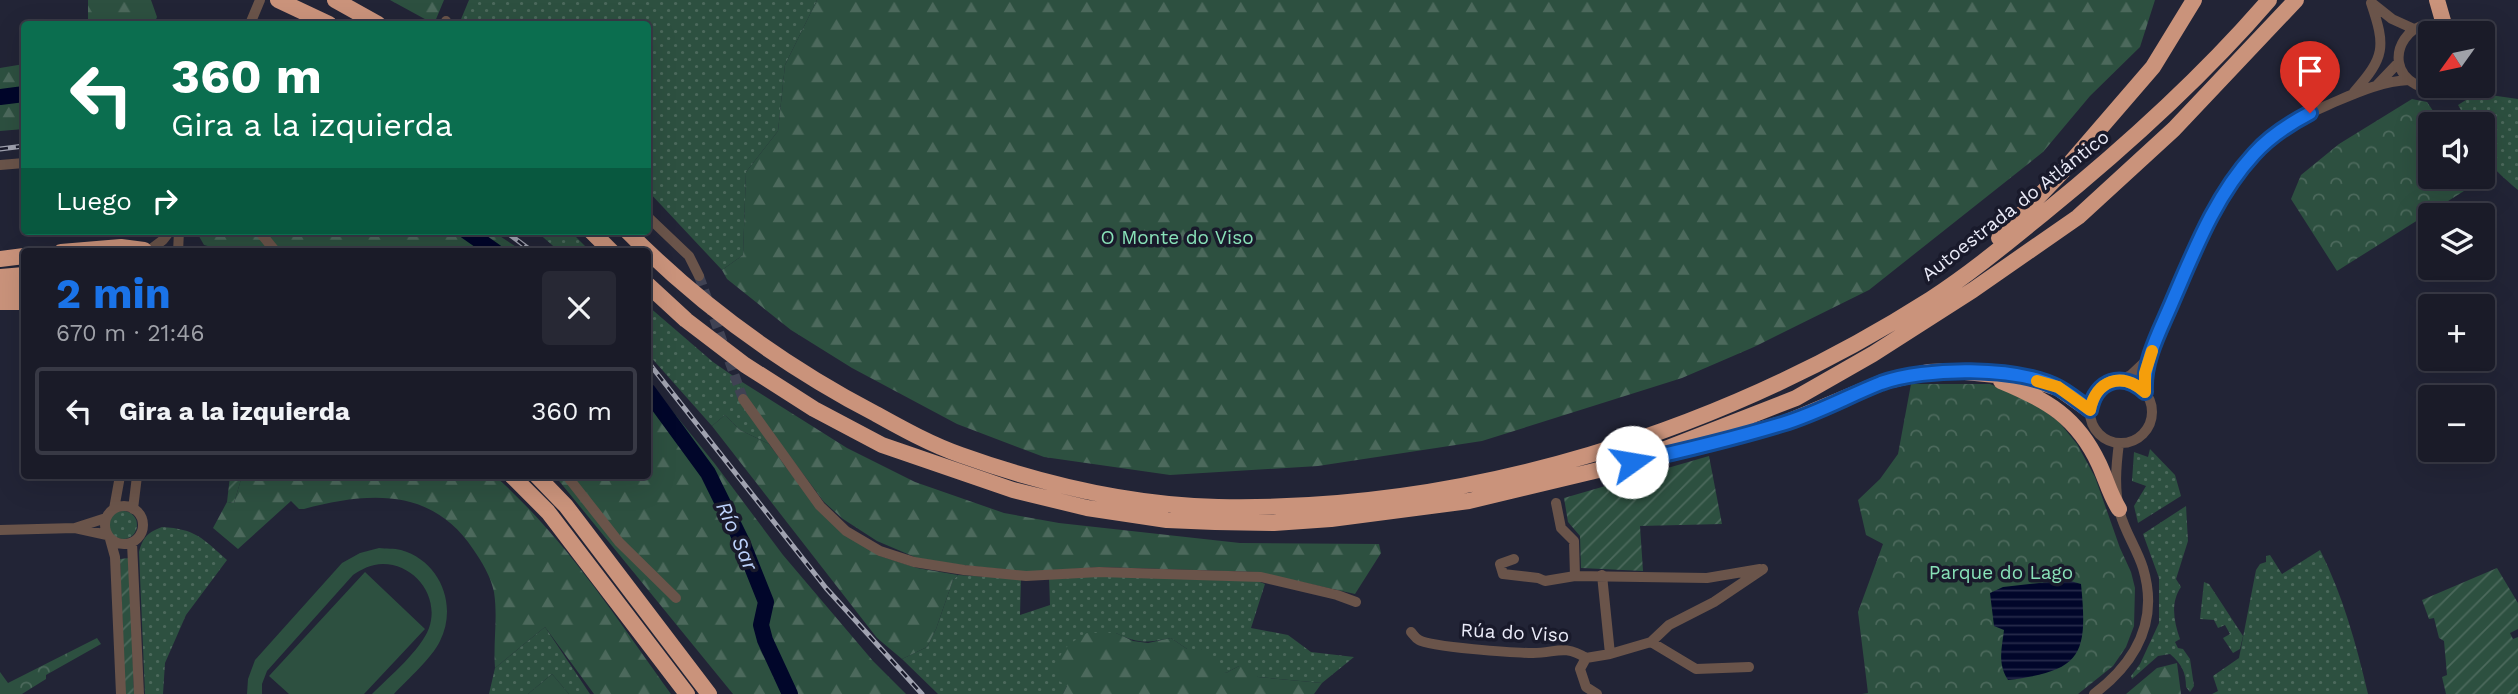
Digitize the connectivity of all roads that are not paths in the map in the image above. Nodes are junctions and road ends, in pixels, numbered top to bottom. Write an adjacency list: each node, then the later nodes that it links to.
1 (260, 0): 10 (street)
2 (278, 0): 11 (highway)
3 (335, 0): 12 (highway)
4 (2194, 0): 39 (highway)
5 (2269, 0): 39 (highway, Autoestrada do Atlántico)
6 (2296, 0): 52 (highway, Autoestrada do Atlántico)
7 (2437, 0): 13 (highway)
8 (2369, 1): 9 (street); 21 (street)
9 (2392, 19): 15 (street); 16 (street)
10 (251, 21)
11 (323, 21)
12 (373, 21)
13 (2445, 21)
14 (2418, 27): 15 (street)
15 (2414, 29): 16 (street)
16 (2403, 40): 17 (street)
17 (2399, 62): 18 (street); 20 (street)
18 (2409, 79): 19 (street); 20 (street)
19 (2418, 84)
20 (2375, 86): 21 (street)
21 (2352, 94): 45 (street)
22 (21, 163): 23 (street)
23 (0, 165)
24 (651, 220): 37 (street)
25 (167, 235): 30 (street)
26 (595, 235): 31 (highway)
27 (631, 235): 32 (highway, Autoestrada do Atlántico)
28 (109, 248): 29 (highway)
29 (129, 248)
30 (148, 248)
31 (608, 248)
32 (645, 248)
33 (651, 254): 39 (highway, Autoestrada do Atlántico)
34 (21, 256): 35 (highway)
35 (0, 259)
36 (21, 275): 38 (highway)
37 (699, 276)
38 (0, 277)
39 (1961, 278)
40 (21, 288): 42 (highway)
41 (651, 288): 52 (highway, Autoestrada do Atlántico)
42 (0, 289)
43 (0, 302): 44 (highway)
44 (21, 302)
45 (2148, 359): 47 (street); 48 (street)
46 (1983, 373): 50 (highway); 52 (highway); 60 (highway)
47 (2120, 380): 48 (street); 50 (street)
48 (2145, 392): 51 (street)
49 (743, 399): 70 (street)
50 (2090, 410): 51 (street)
51 (2119, 443): 60 (street)
52 (1632, 462)
53 (119, 479): 61 (street)
54 (137, 479): 59 (street)
55 (515, 479): 78 (highway)
56 (540, 479): 79 (highway)
57 (569, 479): 69 (street)
58 (1556, 503): 68 (street)
59 (133, 509): 61 (street); 65 (street)
60 (2119, 509): 81 (street)
61 (110, 513): 62 (street); 64 (street)
62 (75, 528): 63 (street); 64 (street)
63 (0, 530)
64 (109, 537): 65 (street); 76 (street)
65 (132, 542): 77 (street)
66 (1514, 559): 68 (street)
67 (1602, 575): 68 (street); 72 (street, Rúa do Viso); 73 (street)
68 (1575, 576)
69 (676, 598)
70 (1356, 602)
71 (1411, 632): 74 (street, Rúa do Viso)
72 (1651, 642): 73 (street, Rúa do Viso); 75 (street)
73 (1610, 654): 74 (street, Rúa do Viso)
74 (1586, 659): 80 (street)
75 (1749, 667)
76 (121, 694)
77 (139, 694)
78 (687, 694)
79 (709, 694)
80 (1597, 694)
81 (2094, 694)

